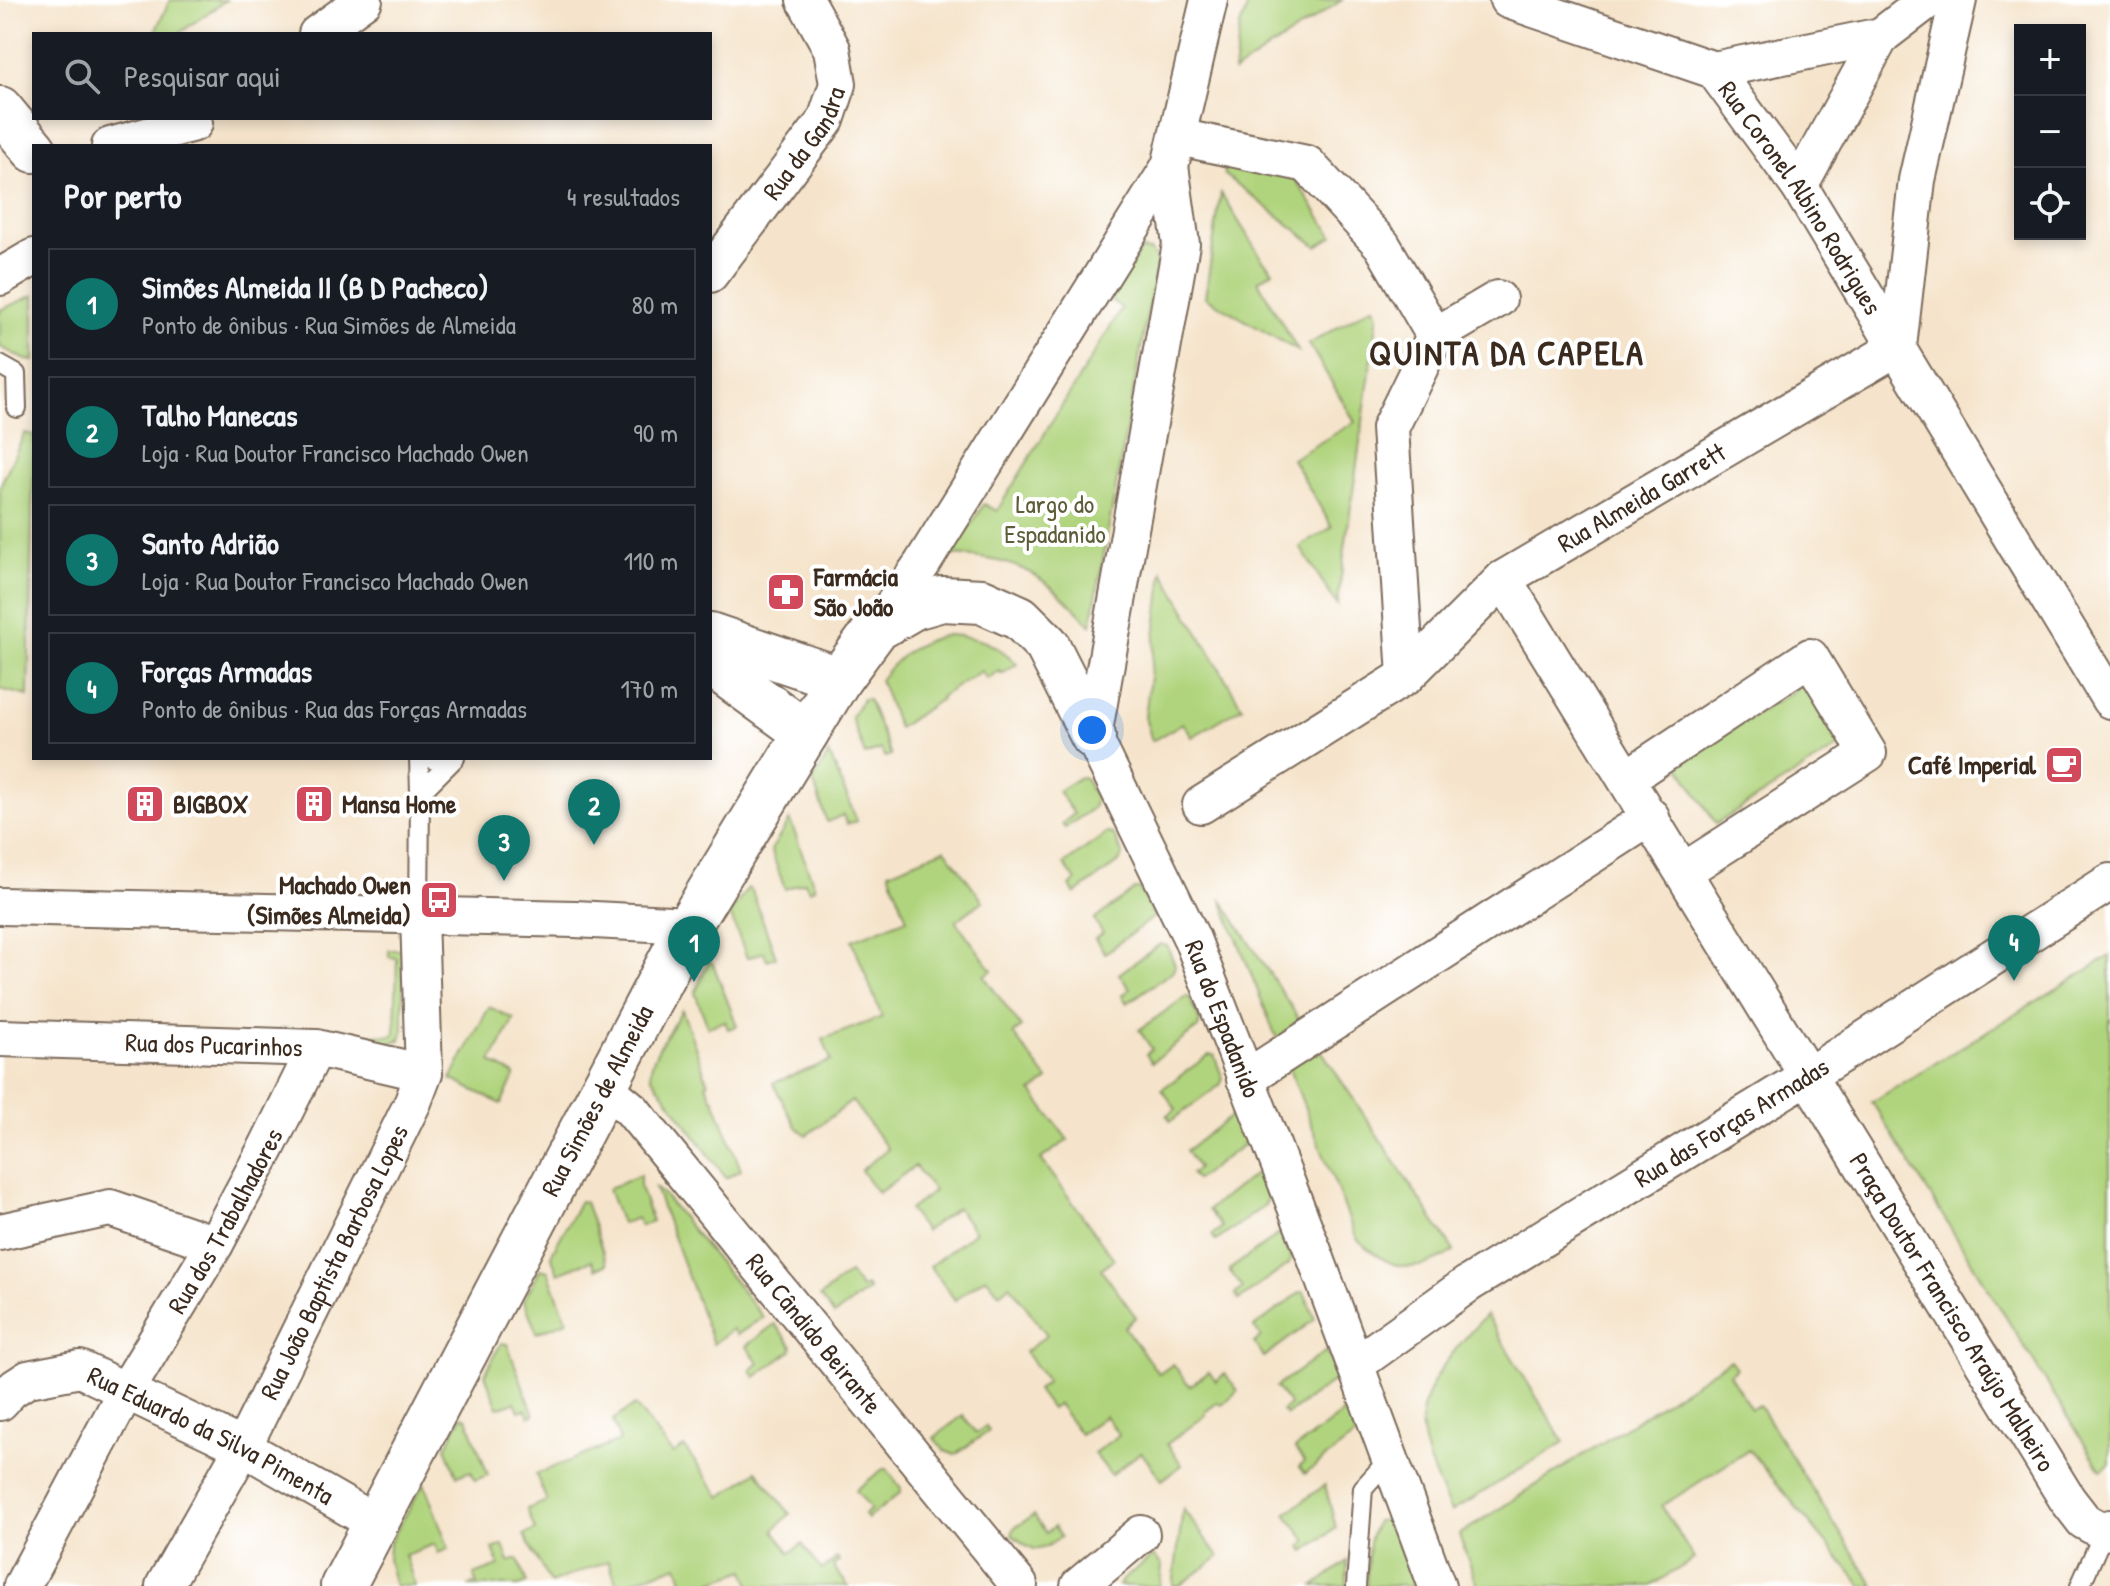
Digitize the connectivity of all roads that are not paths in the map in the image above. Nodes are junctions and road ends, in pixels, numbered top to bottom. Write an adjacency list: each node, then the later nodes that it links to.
1 (364, 0): 7 (street)
2 (805, 0): 17 (street, Rua da Gandra)
3 (1209, 0): 14 (street)
4 (1508, 0): 9 (street, Rua Coronel Albino Rodrigues)
5 (1928, 0): 8 (street)
6 (1958, 0): 21 (street, Rua Coronel Albino Rodrigues)
7 (320, 32)
8 (1881, 36): 9 (street); 15 (street)
9 (1714, 70): 15 (street, Rua Coronel Albino Rodrigues)
10 (0, 109): 13 (street)
11 (190, 129): 12 (street)
12 (119, 144)
13 (32, 148)
14 (1174, 151): 20 (street); 25 (street); 32 (street)
15 (1799, 186): 21 (street, Rua Coronel Albino Rodrigues)
16 (32, 258): 18 (street)
17 (712, 271)
18 (0, 277)
19 (1498, 299): 20 (street)
20 (1435, 336): 28 (street)
21 (1898, 347): 24 (street, Rua Almeida Garrett); 30 (street, Rua Coronel Albino Rodrigues)
22 (0, 365): 23 (lane)
23 (17, 408)
24 (1503, 579): 28 (street, Rua Almeida Garrett); 35 (street, Praça Doutor Francisco Araújo Malheiro)
25 (876, 629): 29 (street, Rua Simões de Almeida); 32 (street, Rua do Espadanido)
26 (712, 636): 29 (street)
27 (712, 664): 31 (street)
28 (1406, 676): 37 (street, Rua Almeida Garrett)
29 (839, 679): 31 (street, Rua Simões de Almeida)
30 (2110, 700)
31 (806, 733): 43 (street, Rua Simões de Almeida)
32 (1093, 736): 48 (street, Rua do Espadanido)
33 (429, 760): 36 (lane)
34 (453, 760): 36 (lane)
35 (1627, 778): 38 (street, Praça Doutor Francisco Araújo Malheiro); 39 (street)
36 (420, 793): 42 (lane)
37 (1201, 805)
38 (1651, 817): 39 (street, Praça Doutor Francisco Araújo Malheiro); 48 (street)
39 (1684, 871): 47 (street, Praça Doutor Francisco Araújo Malheiro)
40 (2110, 882): 47 (street, Rua das Forças Armadas)
41 (0, 906): 42 (street)
42 (419, 916): 43 (street); 46 (street, Rua João Baptista Barbosa Lopes)
43 (689, 925): 49 (street, Rua Simões de Almeida)
44 (0, 1038): 45 (street, Rua dos Pucarinhos)
45 (316, 1048): 46 (street, Rua dos Pucarinhos); 51 (street, Rua dos Trabalhadores)
46 (424, 1073): 55 (street, Rua João Baptista Barbosa Lopes)
47 (1809, 1075): 52 (street, Rua das Forças Armadas); 58 (street, Praça Doutor Francisco Araújo Malheiro)
48 (1245, 1079): 52 (street, Rua do Espadanido)
49 (603, 1086): 57 (street, Rua Simões de Almeida); 60 (street, Rua Cândido Beirante)
50 (0, 1232): 51 (street)
51 (215, 1244): 53 (street, Rua dos Trabalhadores)
52 (1355, 1365): 56 (street, Rua do Espadanido)
53 (127, 1389): 54 (street, Rua Eduardo da Silva Pimenta); 55 (street, Rua Eduardo da Silva Pimenta); 61 (street, Rua dos Trabalhadores)
54 (0, 1402)
55 (243, 1447): 57 (street, Rua Eduardo da Silva Pimenta); 62 (street, Rua João Baptista Barbosa Lopes)
56 (1390, 1458): 65 (lane); 66 (street, Rua do Espadanido)
57 (377, 1524): 63 (street, Rua Simões de Almeida)
58 (2107, 1530): 67 (lane)
59 (1141, 1534): 64 (street)
60 (1019, 1585)
61 (22, 1586)
62 (164, 1586)
63 (343, 1586)
64 (1079, 1586)
65 (1356, 1586)
66 (1437, 1586)
67 (2080, 1586)

